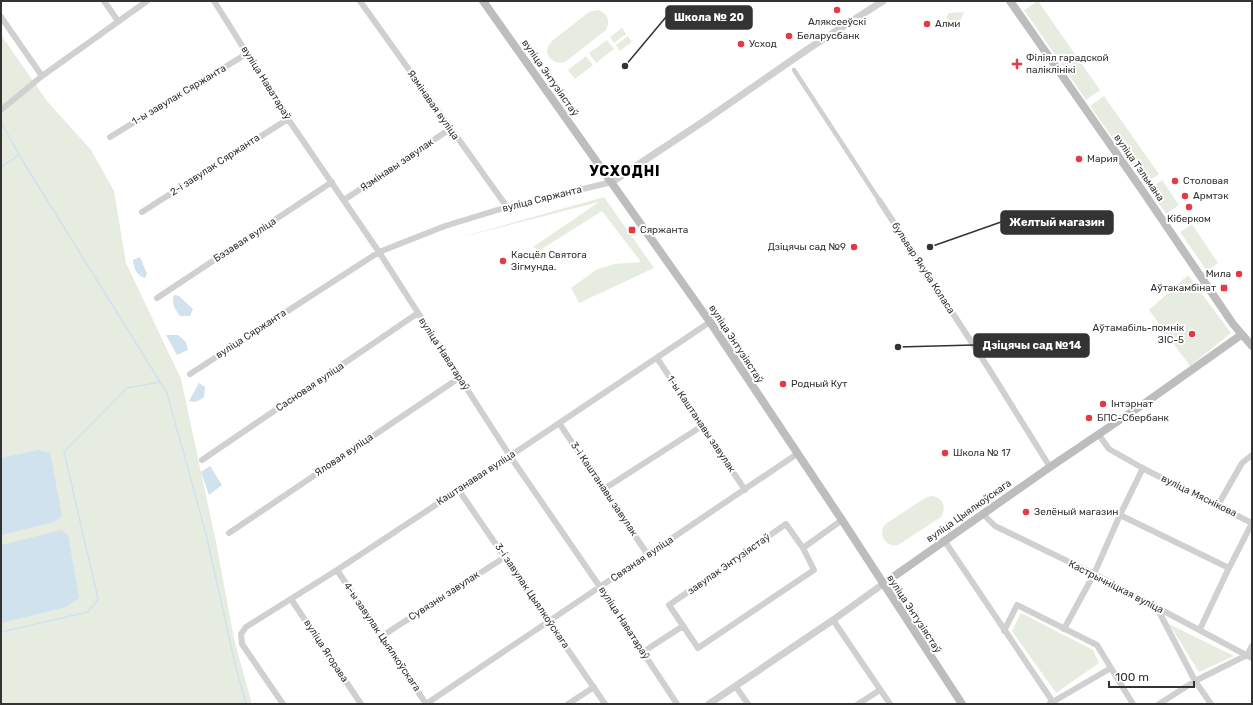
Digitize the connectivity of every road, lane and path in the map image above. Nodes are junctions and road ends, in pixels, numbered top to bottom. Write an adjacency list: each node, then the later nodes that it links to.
1 (104, 1): 9 (street)
2 (147, 1): 9 (street)
3 (214, 1): 10 (street, вуліца Наватараў)
4 (360, 1): 15 (street, Язмінавая вуліца)
5 (483, 1): 18 (main road, вуліца Энтузіястаў)
6 (883, 1): 18 (street, вуліца Сяржанта)
7 (1010, 1): 27 (main road, вуліца Тэльмана)
8 (1, 17): 12 (street)
9 (118, 21): 12 (street)
10 (248, 53): 14 (street, вуліца Наватараў); 16 (street, 1-ы завулак Сяржанта)
11 (794, 70): 20 (street, бульвар Якуба Коласа)
12 (42, 76): 13 (street)
13 (1, 110)
14 (288, 119): 17 (street, вуліца Наватараў); 22 (street, 2-і завулак Сяржанта)
15 (450, 129): 19 (street, Язмінавы завулак); 21 (street, Язмінавая вуліца)
16 (110, 137)
17 (332, 182): 19 (street, вуліца Наватараў); 24 (street, Бэзавая вуліца)
18 (612, 182): 21 (street, вуліца Сяржанта); 26 (main road, вуліца Энтузіястаў)
19 (344, 200): 23 (street, вуліца Наватараў)
20 (879, 200): 39 (street, бульвар Якуба Коласа)
21 (507, 207): 23 (street, вуліца Сяржанта)
22 (142, 212)
23 (379, 252): 25 (street, вуліца Наватараў); 30 (street, вуліца Сяржанта)
24 (157, 298)
25 (418, 313): 31 (street, вуліца Наватараў); 38 (street, Сасновая вуліца)
26 (710, 322): 29 (street, Каштанавая вуліца); 35 (main road, вуліца Энтузіястаў)
27 (1241, 335): 28 (main road, вуліца Тэльмана); 34 (main road, вуліца Цыялкоўскага)
28 (1252, 346)
29 (657, 358): 32 (street, Каштанавая вуліца); 33 (street, 1-ы Каштанавы завулак)
30 (190, 374)
31 (459, 378): 36 (street, вуліца Наватараў); 49 (street, Яловая вуліца)
32 (559, 423): 36 (street, Каштанавая вуліца); 42 (street, 3-і Каштанавы завулак)
33 (702, 426): 42 (street); 43 (street, 1-ы Каштанавы завулак)
34 (1099, 435): 39 (main road, вуліца Цыялкоўскага); 40 (street, вуліца Мяснікова)
35 (797, 454): 43 (street, Связная вуліца); 47 (main road, вуліца Энтузіястаў)
36 (510, 456): 41 (street, Каштанавая вуліца); 58 (street, вуліца Наватараў)
37 (1252, 456): 44 (street)
38 (202, 460)
39 (1050, 467): 45 (main road, вуліца Цыялкоўскага)
40 (1144, 469): 44 (street, вуліца Мяснікова); 46 (street)
41 (458, 489): 53 (street, 3-і завулак Цыялкоўскага); 55 (street, Каштанавая вуліца)
42 (604, 489): 52 (street, 3-і Каштанавы завулак)
43 (745, 490): 52 (street, Связная вуліца)
44 (1218, 505): 48 (street, вуліца Мяснікова)
45 (983, 514): 50 (main road, вуліца Цыялкоўскага); 56 (street, Кастрычніцкая вуліца)
46 (1120, 515): 54 (street); 56 (street)
47 (842, 520): 51 (street); 57 (main road, вуліца Энтузіястаў)
48 (1252, 523): 54 (street)
49 (229, 533)
50 (944, 540): 57 (main road, вуліца Цыялкоўскага); 66 (street)
51 (803, 548): 63 (street, завулак Энтузіястаў); 63 (street, завулак Энтузіястаў)
52 (648, 555): 58 (street, Связная вуліца)
53 (505, 557): 62 (street, 3-і завулак Цыялкоўскага); 67 (street, Сувязны завулак)
54 (1229, 568): 65 (street)
55 (337, 570): 59 (street, Каштанавая вуліца); 67 (street, 4-ы завулак Цыялкоўскага)
56 (1094, 574): 60 (street, Кастрычніцкая вуліца); 64 (street)
57 (883, 584): 61 (street, вуліца Цыялкоўскага); 87 (main road, вуліца Энтузіястаў)
58 (600, 587): 62 (street, Связная вуліца); 69 (street, вуліца Наватараў)
59 (292, 599): 77 (street, Каштанавая вуліца); 78 (street, вуліца Ягорава)
60 (1156, 606): 65 (street, Кастрычніцкая вуліца); 72 (street)
61 (833, 620): 73 (street, вуліца Цыялкоўскага); 75 (street)
62 (550, 621): 74 (street, 3-і завулак Цыялкоўскага); 79 (street, Связная вуліца)
63 (683, 626): 69 (street)
64 (1064, 628): 66 (street); 71 (street)
65 (1200, 629): 70 (street, Кастрычніцкая вуліца)
66 (1004, 631): 76 (street)
67 (382, 636): 79 (street, 4-ы завулак Цыялкоўскага)
68 (1252, 646): 70 (street)
69 (643, 652): 82 (street, вуліца Наватараў)
70 (1250, 656): 72 (street)
71 (1111, 668): 76 (street); 88 (street)
72 (1195, 681): 89 (street); 90 (street)
73 (736, 686): 83 (street, вуліца Цыялкоўскага); 84 (street)
74 (594, 687): 80 (street); 81 (street, 3-і завулак Цыялкоўскага)
75 (880, 690): 85 (street); 86 (street)
76 (1051, 703)
77 (283, 704)
78 (361, 704)
79 (426, 704)
80 (568, 704)
81 (605, 704)
82 (677, 704)
83 (709, 704)
84 (748, 704)
85 (858, 704)
86 (890, 704)
87 (962, 704)
88 (1133, 704)
89 (1159, 704)
90 (1210, 704)

